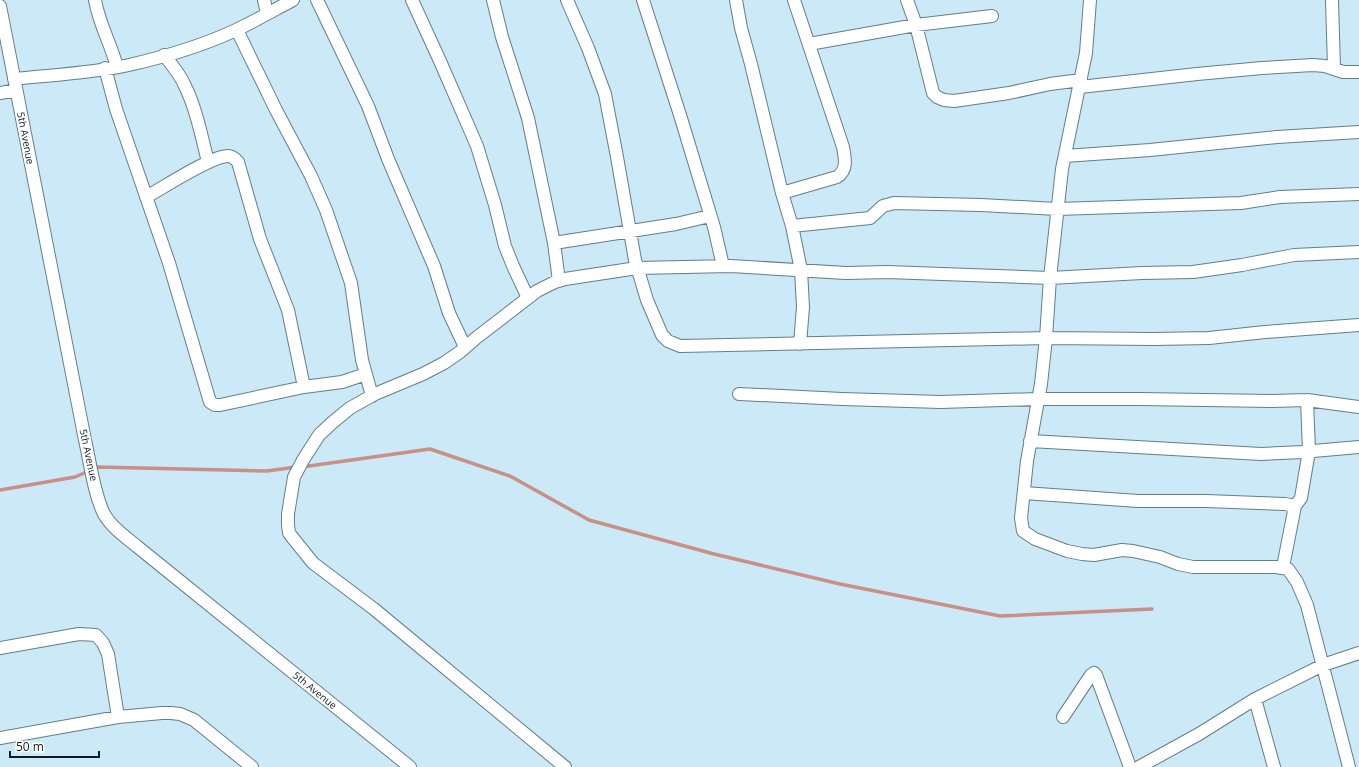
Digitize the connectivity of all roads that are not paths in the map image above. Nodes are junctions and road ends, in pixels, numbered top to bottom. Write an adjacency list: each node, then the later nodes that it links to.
1 (95, 0): 21 (street)
2 (264, 0): 15 (street)
3 (292, 0): 15 (street)
4 (317, 0): 48 (street)
5 (412, 0): 44 (street)
6 (493, 0): 37 (street)
7 (567, 0): 36 (street)
8 (643, 0): 34 (street)
9 (736, 0): 30 (street)
10 (794, 0): 19 (street)
11 (907, 0): 17 (street)
12 (1090, 0): 24 (street)
13 (1332, 0): 22 (street)
14 (0, 6): 25 (street, 5th Avenue)
15 (267, 14): 18 (street)
16 (992, 16): 17 (street)
17 (916, 25): 19 (street); 24 (street)
18 (237, 30): 20 (street); 49 (street)
19 (809, 44): 30 (street)
20 (164, 55): 21 (street); 29 (street)
21 (111, 68): 25 (street); 32 (street)
22 (1334, 68): 23 (street); 24 (street)
23 (1359, 72)
24 (1080, 83): 28 (street)
25 (15, 84): 26 (street); 70 (street, 5th Avenue)
26 (0, 93)
27 (1359, 132): 28 (street)
28 (1065, 156): 33 (street)
29 (208, 162): 32 (street); 50 (street)
30 (782, 193): 35 (street)
31 (1359, 194): 33 (street)
32 (146, 197): 50 (street)
33 (1057, 209): 35 (street); 42 (street)
34 (710, 216): 36 (street); 39 (street)
35 (792, 226): 41 (street)
36 (630, 231): 37 (street); 40 (street)
37 (554, 243): 43 (street)
38 (1359, 252): 42 (street)
39 (723, 266): 40 (street); 41 (street)
40 (637, 268): 43 (street); 47 (street)
41 (801, 270): 42 (street); 47 (street)
42 (1050, 278): 46 (street)
43 (559, 281): 44 (street)
44 (528, 298): 48 (street)
45 (1359, 325): 46 (street)
46 (1046, 338): 47 (street); 53 (street)
47 (800, 344)
48 (465, 347): 52 (street)
49 (366, 374): 50 (street); 52 (street)
50 (304, 387)
51 (739, 394): 53 (street)
52 (372, 396): 71 (street)
53 (1038, 399): 54 (street); 56 (street)
54 (1307, 400): 55 (street); 58 (street)
55 (1359, 407)
56 (1030, 441): 58 (street); 59 (street)
57 (1359, 447): 58 (street)
58 (1309, 451): 60 (street)
59 (1024, 493): 60 (street); 61 (street)
60 (1295, 506): 61 (street)
61 (1283, 567): 64 (street)
62 (0, 648): 66 (street)
63 (1359, 653): 64 (street)
64 (1323, 665): 65 (street); 75 (street)
65 (1255, 699): 73 (street); 74 (street)
66 (118, 717): 68 (street); 69 (street)
67 (1063, 717): 72 (street)
68 (0, 738)
69 (252, 767)
70 (410, 767)
71 (565, 767)
72 (1130, 767)
73 (1139, 767)
74 (1274, 767)
75 (1349, 767)

